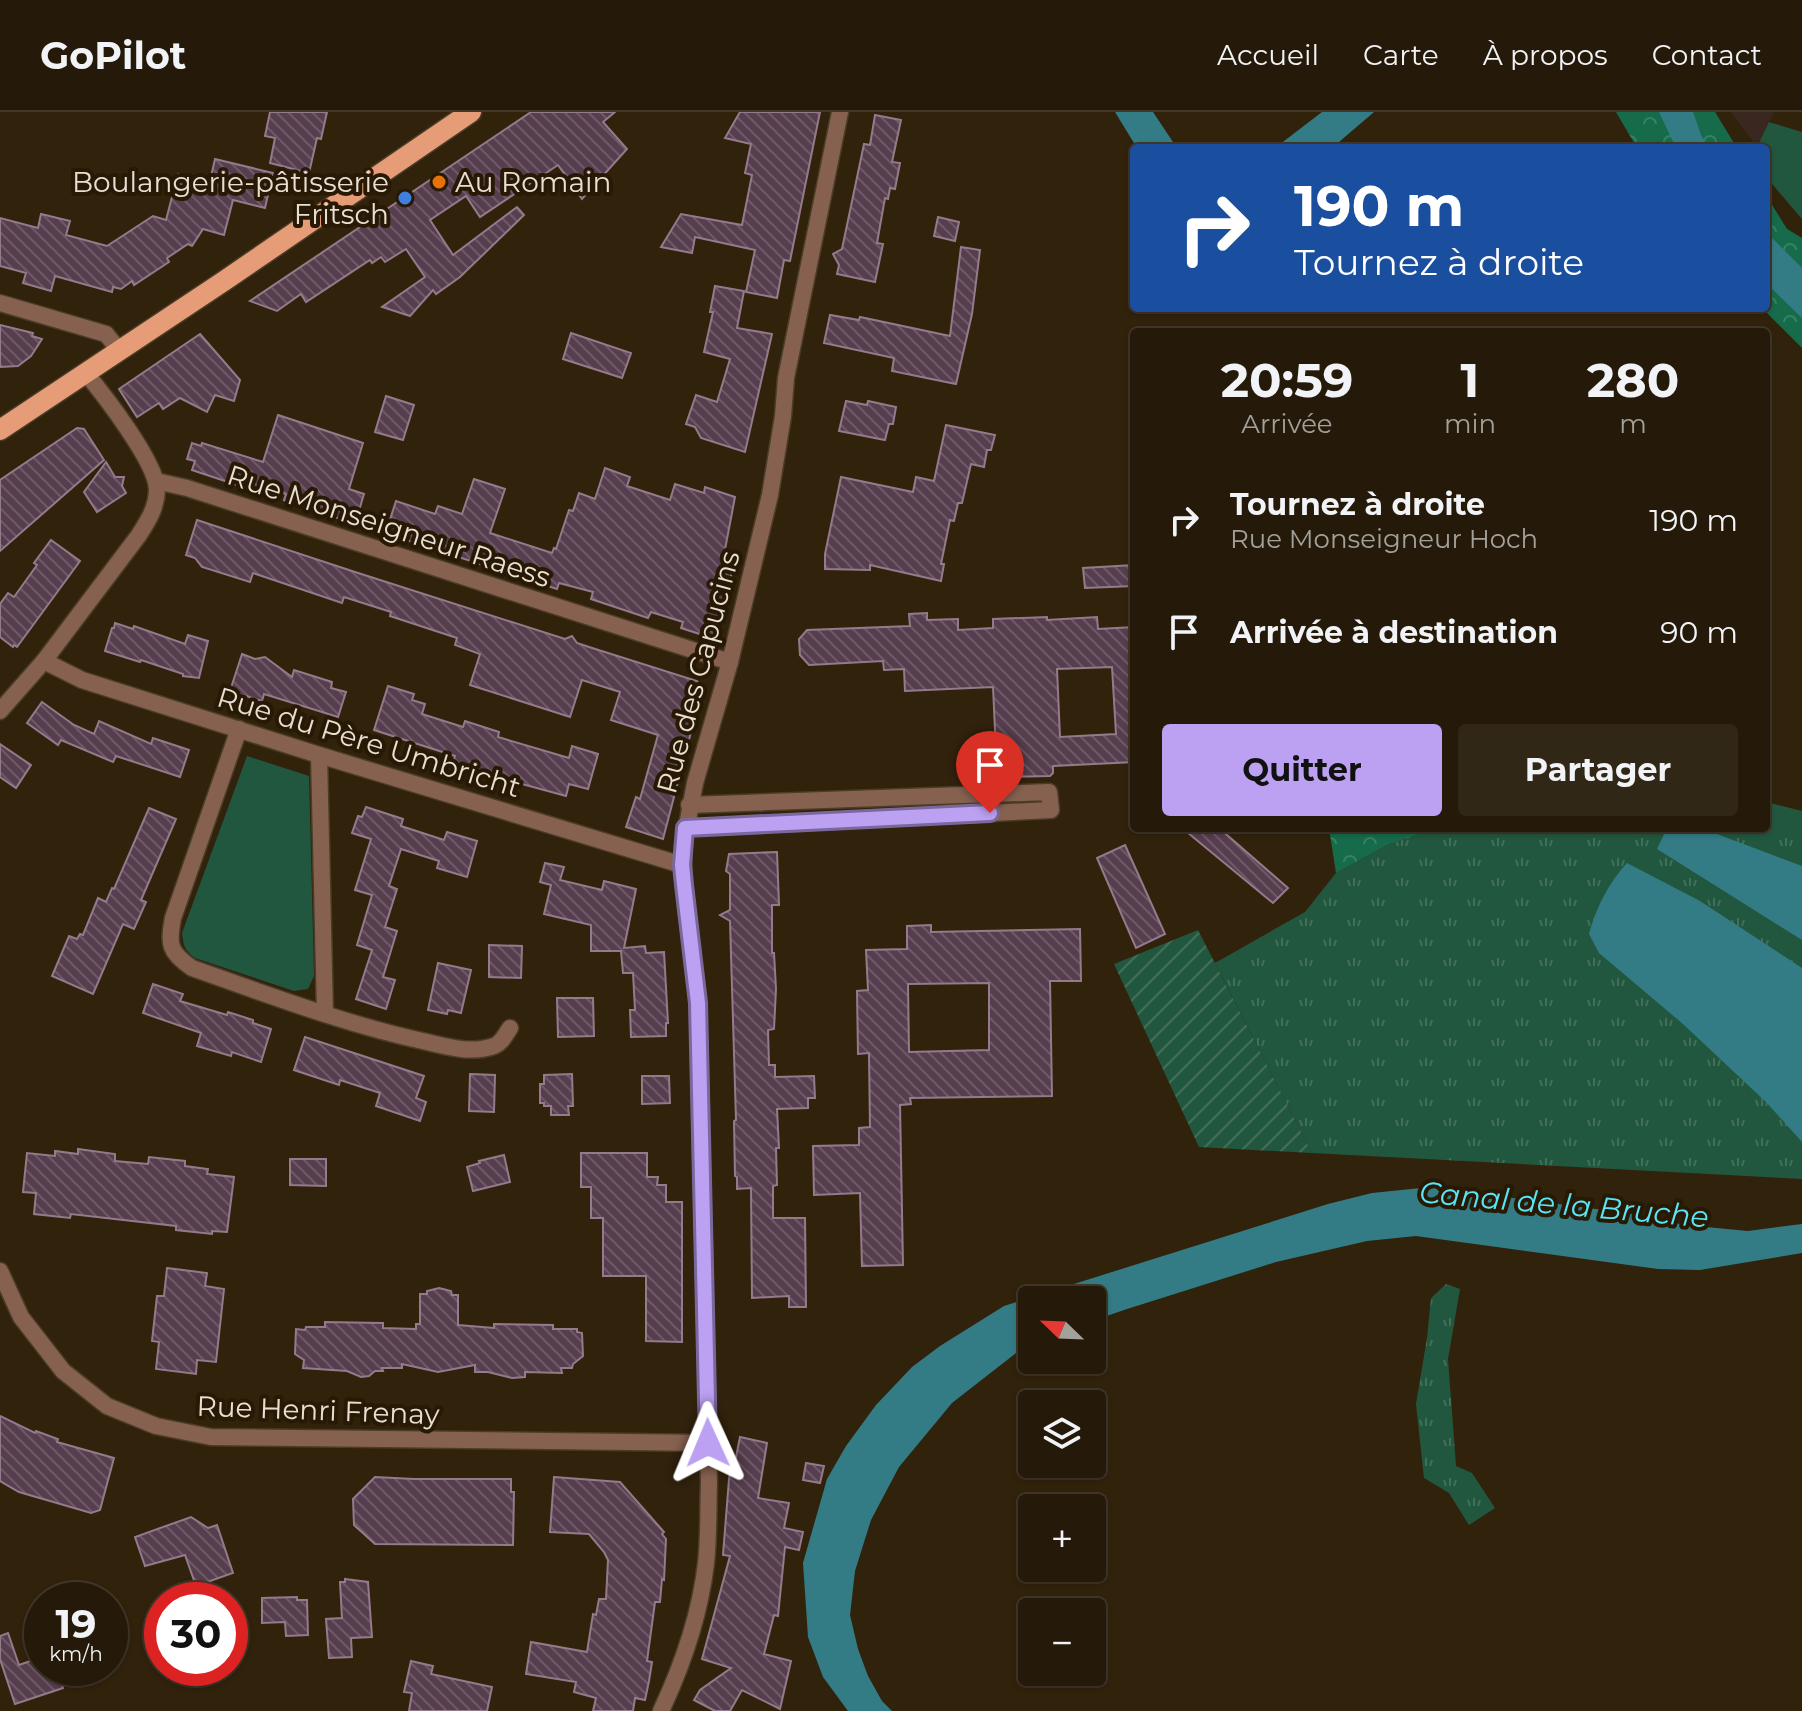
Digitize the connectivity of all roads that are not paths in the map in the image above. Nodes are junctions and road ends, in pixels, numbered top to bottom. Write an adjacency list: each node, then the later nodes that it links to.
1 (471, 112): 4 (main road)
2 (840, 112): 9 (street, Rue des Capucins)
3 (0, 303): 4 (street)
4 (119, 350): 5 (main road)
5 (85, 372): 6 (main road); 7 (street)
6 (0, 430)
7 (156, 481): 8 (street); 9 (street, Rue Monseigneur Raess)
8 (44, 661): 10 (street); 11 (street, Rue du Père Umbricht)
9 (730, 662): 13 (street, Rue des Capucins)
10 (0, 711)
11 (239, 729): 12 (street, Rue du Père Umbricht); 16 (street)
12 (319, 755): 15 (street, Rue du Père Umbricht); 16 (street)
13 (689, 805): 14 (street, Rue des Capucins); 14 (street)
14 (685, 828): 15 (street, Rue des Capucins)
15 (682, 865): 19 (street, Rue des Capucins)
16 (325, 1014): 17 (street)
17 (510, 1028)
18 (0, 1271): 19 (street, Rue Henri Frenay)
19 (708, 1443): 20 (street, Rue des Capucins)
20 (661, 1711)

